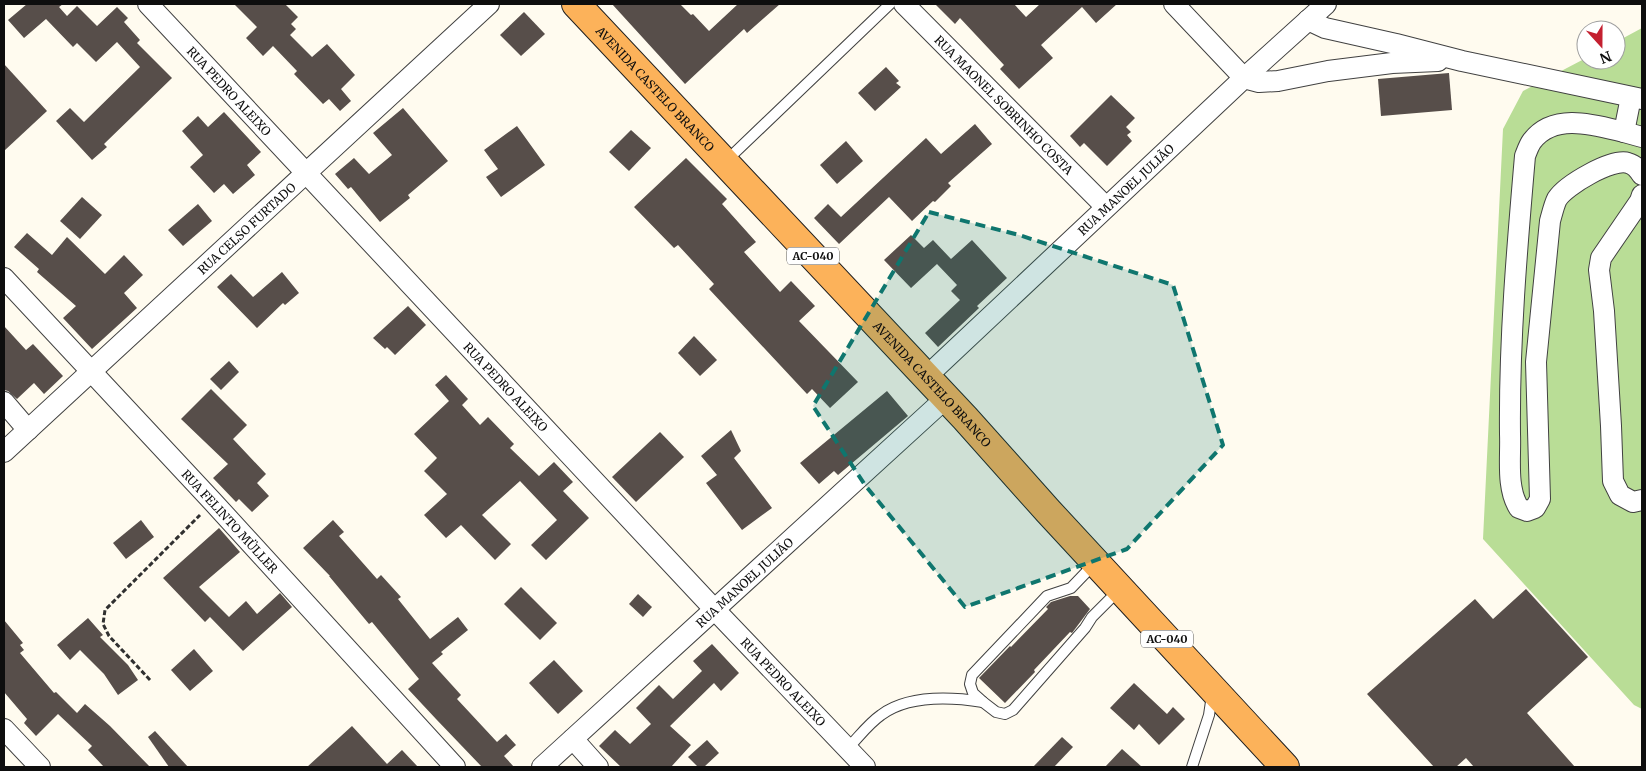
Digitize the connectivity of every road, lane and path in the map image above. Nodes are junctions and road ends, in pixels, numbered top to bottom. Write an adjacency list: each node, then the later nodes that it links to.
1 (148, 4): 14 (street, RUA PEDRO ALEIXO)
2 (489, 4): 14 (street, RUA CELSO FURTADO)
3 (576, 4): 13 (highway, AVENIDA CASTELO BRANCO / AC-040)
4 (890, 4): 13 (lane)
5 (904, 4): 17 (street, RUA MAONEL SOBRINHO COSTA)
6 (1174, 4): 10 (street)
7 (1326, 4): 8 (street, RUA MANOEL JULIÃO)
8 (1308, 20): 9 (street); 10 (street, RUA MANOEL JULIÃO)
9 (1462, 61): 10 (street); 11 (street)
10 (1244, 78): 17 (street, RUA MANOEL JULIÃO)
11 (1637, 98): 12 (street)
12 (1633, 135): 15 (street)
13 (725, 162): 20 (highway, AVENIDA CASTELO BRANCO / AC-040)
14 (307, 173): 19 (street, RUA CELSO FURTADO); 29 (street, RUA PEDRO ALEIXO)
15 (1642, 175)
16 (1642, 195): 25 (street)
17 (1106, 207): 20 (street, RUA MANOEL JULIÃO)
18 (4, 278): 19 (street, RUA FELINTO MÜLLER)
19 (92, 371): 23 (street, RUA CELSO FURTADO); 26 (street, RUA FELINTO MÜLLER)
20 (926, 377): 21 (highway, AVENIDA CASTELO BRANCO / AC-040)
21 (946, 398): 27 (highway, AVENIDA CASTELO BRANCO / AC-040); 29 (street, RUA MANOEL JULIÃO)
22 (4, 402): 23 (street)
23 (28, 430): 24 (street, RUA CELSO FURTADO)
24 (4, 452)
25 (1642, 500)
26 (213, 502): 30 (path); 37 (street, RUA FELINTO MÜLLER)
27 (1095, 562): 28 (highway, AVENIDA CASTELO BRANCO / AC-040); 32 (lane)
28 (1120, 589): 31 (highway, AVENIDA CASTELO BRANCO / AC-040); 32 (lane)
29 (715, 610): 34 (street, RUA MANOEL JULIÃO); 35 (street, RUA PEDRO ALEIXO)
30 (150, 680)
31 (1213, 689): 41 (lane); 42 (highway, AVENIDA CASTELO BRANCO / AC-040)
32 (983, 702): 35 (lane)
33 (4, 729): 36 (street)
34 (573, 740): 38 (street, RUA MANOEL JULIÃO); 39 (street)
35 (847, 749): 40 (street, RUA PEDRO ALEIXO)
36 (40, 767)
37 (455, 767)
38 (542, 767)
39 (598, 767)
40 (864, 767)
41 (1192, 767)
42 (1285, 767)

